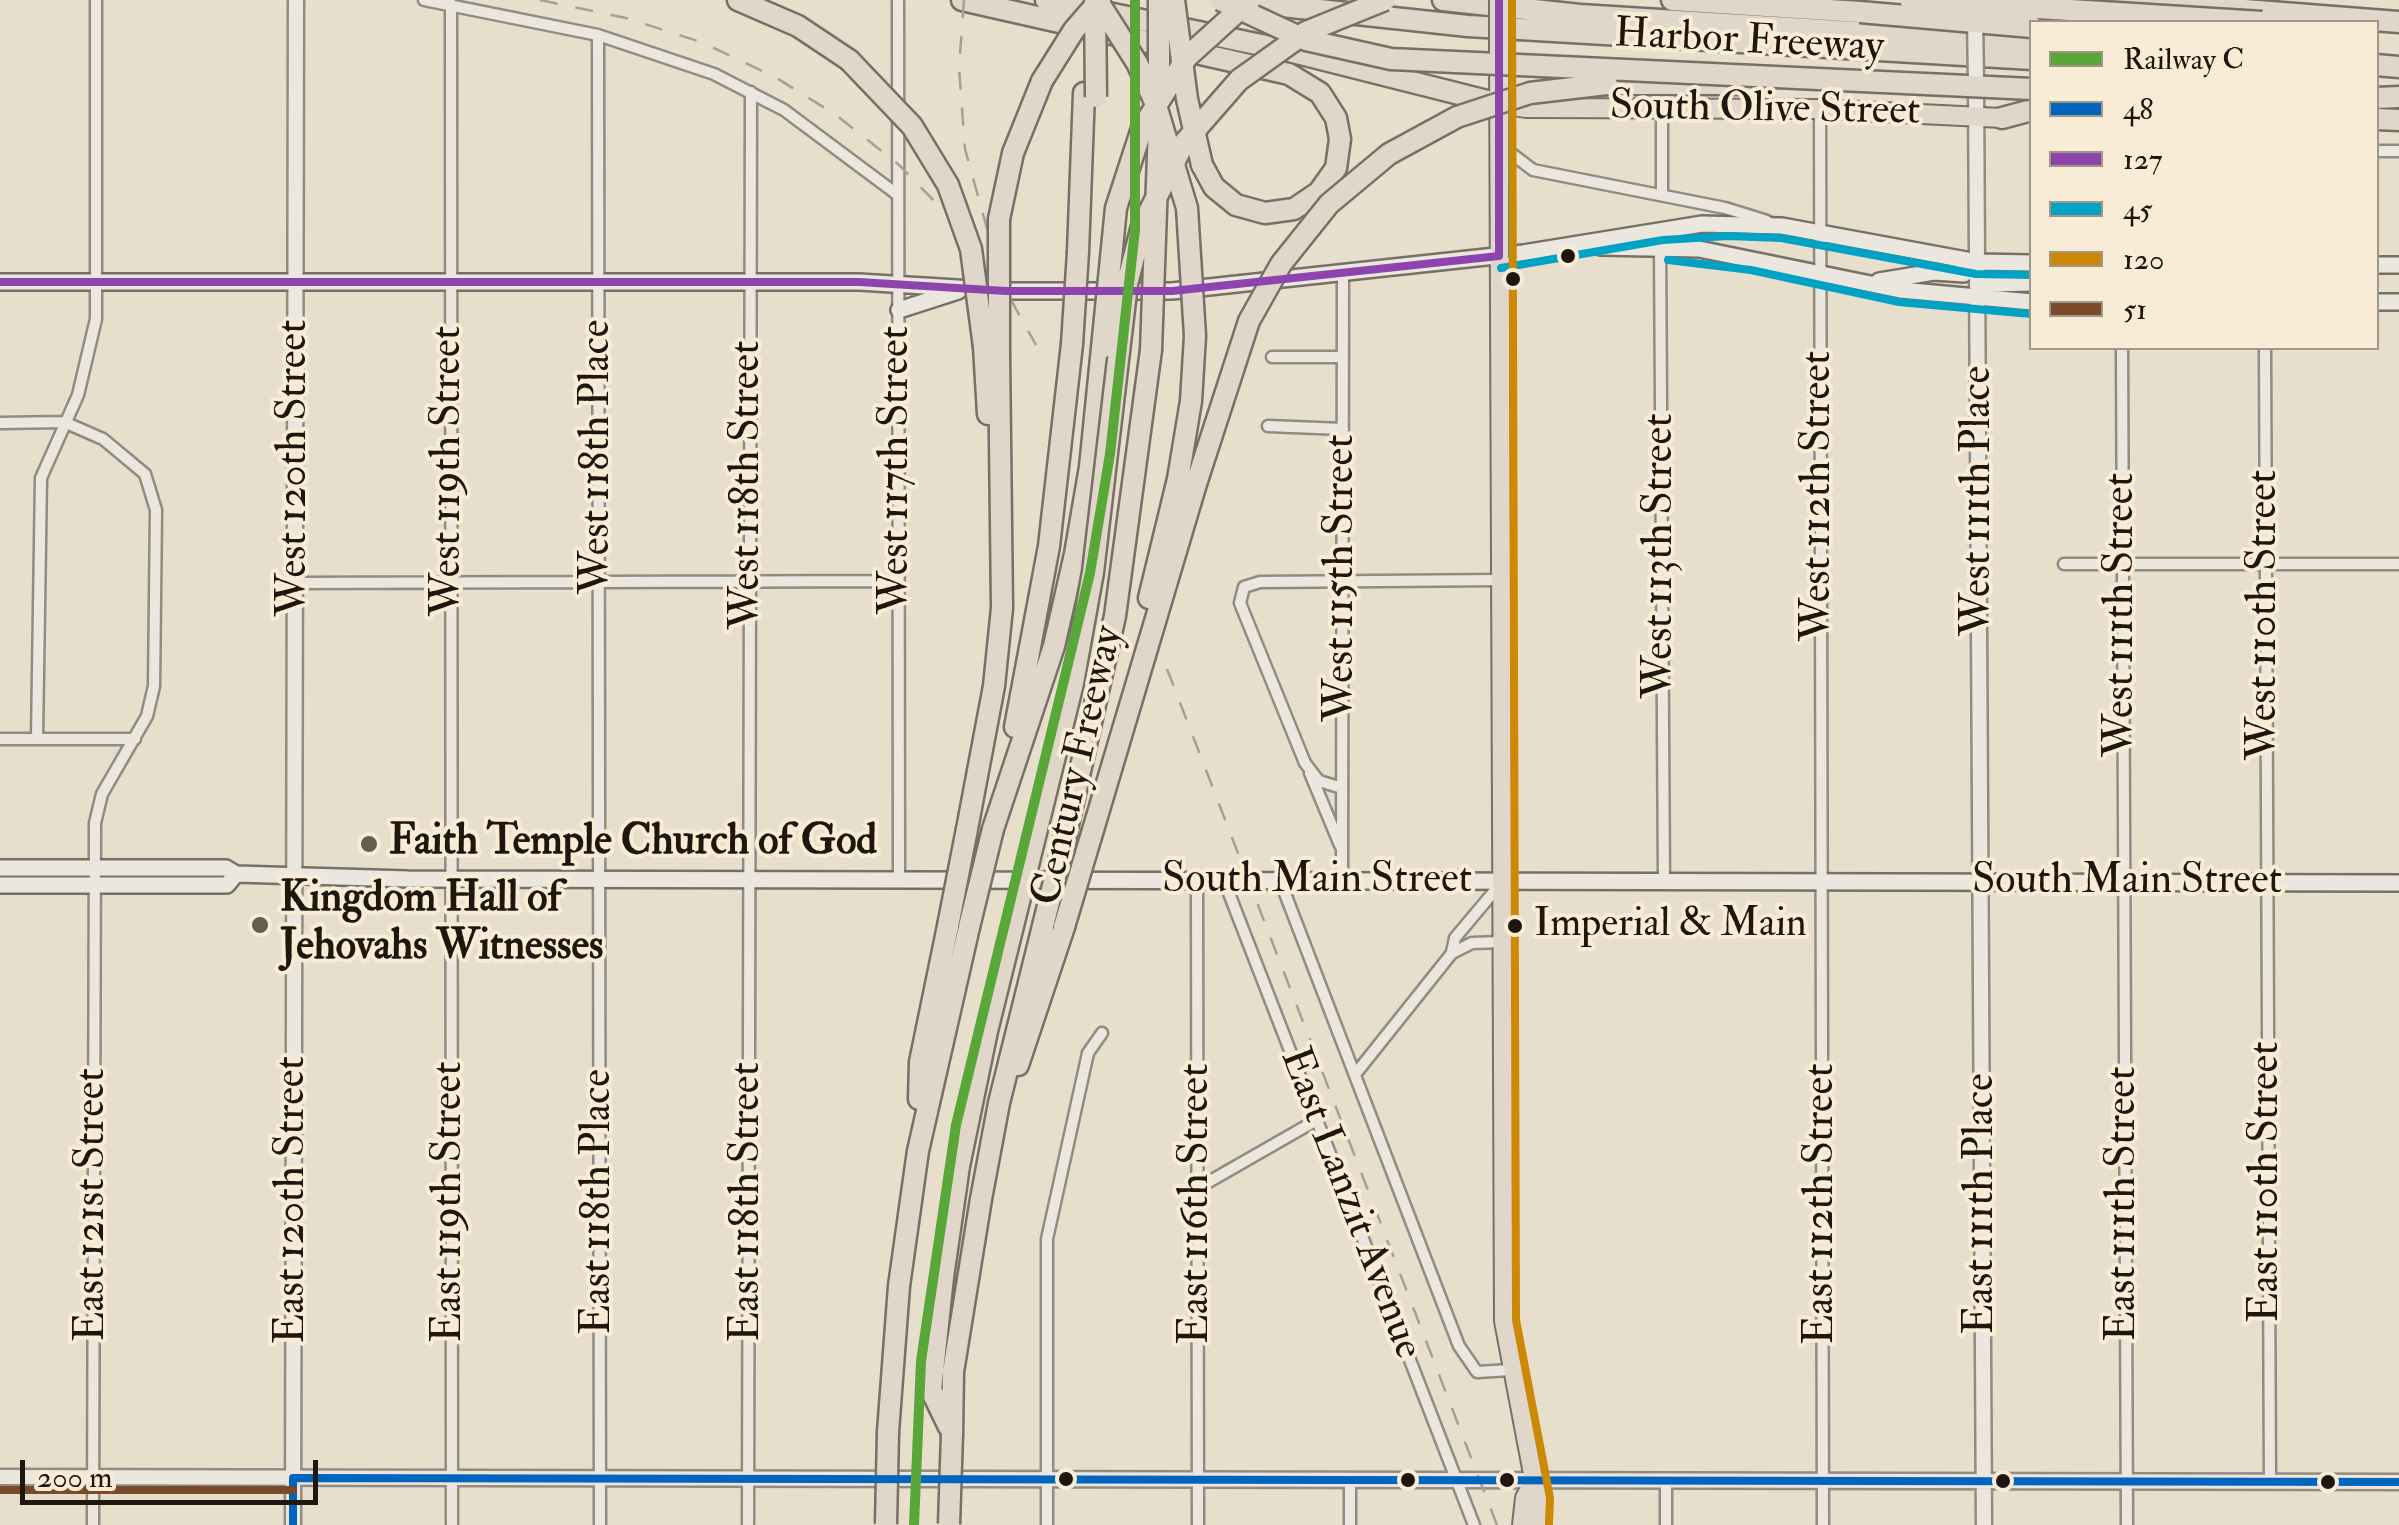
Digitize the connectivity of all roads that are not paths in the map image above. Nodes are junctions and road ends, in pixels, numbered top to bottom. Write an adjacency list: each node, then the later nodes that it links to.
1 (96, 0): 58 (street)
2 (296, 0): 59 (street, West 120th Street)
3 (424, 0): 22 (street)
4 (738, 0): 68 (highway, bridge)
5 (898, 0): 43 (street, West 117th Street)
6 (962, 0): 11 (highway, bridge)
7 (1046, 0): 35 (highway)
8 (1084, 0): 34 (highway, Century Freeway)
9 (1097, 0): 34 (highway, bridge); 68 (highway, bridge); 77 (highway, bridge)
10 (1158, 0): 118 (highway, Century Freeway, bridge)
11 (1174, 0)
12 (1220, 0): 31 (highway, bridge)
13 (1228, 0): 30 (highway, Harbor Freeway)
14 (1250, 0): 94 (highway, bridge)
15 (1385, 0): 126 (highway, bridge)
16 (1443, 0): 23 (highway)
17 (1672, 0): 24 (highway)
18 (1736, 0): 24 (highway)
19 (1910, 0): 25 (highway, bridge)
20 (1975, 0): 39 (street, West 111th Place, bridge)
21 (2116, 0): 26 (highway)
22 (450, 4): 28 (street); 55 (street, West 119th Street)
23 (1498, 4): 29 (highway); 35 (main road, bridge)
24 (1860, 12): 27 (highway, bridge)
25 (2230, 20)
26 (2373, 20)
27 (2029, 27)
28 (598, 35): 33 (street); 56 (street, West 118th Place)
29 (2029, 43)
30 (2029, 60)
31 (1812, 82): 32 (highway, bridge); 77 (highway, bridge)
32 (2029, 88)
33 (751, 92): 43 (street); 60 (street, West 118th Street)
34 (1090, 95): 94 (highway, Century Freeway, bridge)
35 (1499, 104): 36 (main road, South Olive Street); 42 (main road)
36 (1662, 108): 37 (main road, South Olive Street); 44 (street)
37 (1820, 110): 39 (main road, South Olive Street); 47 (street, West 112th Street)
38 (2029, 111): 40 (highway)
39 (1978, 116): 40 (main road, South Olive Street); 51 (street, West 111th Place)
40 (2002, 118): 41 (street, South Olive Street)
41 (2029, 120)
42 (1499, 144): 44 (street); 50 (main road)
43 (898, 195): 62 (street, West 117th Street)
44 (1662, 196): 45 (street)
45 (1782, 226): 46 (main road); 47 (main road)
46 (1660, 228): 48 (main road); 49 (street, West 113th Street)
47 (1821, 234): 51 (main road); 54 (street, West 112th Street)
48 (1566, 247): 49 (main road); 50 (main road)
49 (1660, 248): 54 (main road); 109 (street, West 113th Street)
50 (1499, 256): 53 (main road); 83 (main road)
51 (1977, 262): 52 (main road); 61 (main road); 65 (street, West 111th Place)
52 (2029, 263)
53 (1343, 272): 64 (main road); 72 (street, West 115th Street)
54 (1819, 275): 61 (main road); 110 (street, West 112th Street)
55 (451, 280): 56 (main road); 59 (main road); 88 (street, West 119th Street)
56 (599, 281): 60 (main road); 86 (street, West 118th Place)
57 (0, 282): 58 (main road)
58 (97, 282): 59 (main road); 73 (street)
59 (296, 282): 87 (street, West 120th Street)
60 (748, 282): 62 (main road); 82 (street, West 118th Street)
61 (1855, 282): 65 (main road)
62 (899, 283): 64 (main road); 67 (street, West 117th Street)
63 (2029, 283): 65 (main road)
64 (967, 288): 67 (main road)
65 (1978, 300): 66 (main road); 111 (street, West 111th Place)
66 (2029, 302)
67 (898, 310): 84 (street, West 117th Street)
68 (992, 350): 117 (highway, bridge)
69 (2122, 350): 79 (street, West 111th Street)
70 (2265, 350): 80 (street, West 110th Street)
71 (1272, 357): 72 (street)
72 (1343, 357): 76 (street, West 115th Street)
73 (64, 422): 74 (street); 90 (street); 91 (street, East 121st Street)
74 (0, 423)
75 (1268, 426): 76 (street)
76 (1343, 429): 85 (street, West 115th Street)
77 (1187, 482): 118 (highway, bridge)
78 (2064, 564): 79 (street)
79 (2123, 564): 80 (street); 112 (street, West 111th Street)
80 (2266, 564): 81 (street); 113 (street, West 110th Street)
81 (2399, 564)
82 (749, 580): 84 (street); 86 (street); 102 (street, West 118th Street)
83 (1500, 580): 85 (street); 105 (main road)
84 (898, 581): 103 (street, West 117th Street)
85 (1342, 581): 92 (street); 93 (street, West 115th Street)
86 (600, 583): 88 (street); 101 (street, West 118th Place)
87 (295, 584): 88 (street); 99 (street, West 120th Street)
88 (450, 584): 100 (street, West 119th Street)
89 (0, 738): 90 (street)
90 (38, 738): 91 (street)
91 (134, 739): 97 (street, East 121st Street)
92 (1305, 763): 93 (street); 95 (street)
93 (1342, 788): 95 (street, West 115th Street)
94 (993, 830): 117 (highway, Century Freeway, bridge)
95 (1342, 850): 108 (street, West 115th Street)
96 (0, 868): 97 (main road, South Main Street)
97 (96, 868): 98 (main road, South Main Street); 116 (street, East 121st Street)
98 (236, 874): 99 (main road, South Main Street); 116 (main road, South Main Street)
99 (296, 876): 100 (main road, South Main Street); 129 (street, East 120th Street)
100 (450, 879): 101 (main road, South Main Street); 130 (street, East 119th Street)
101 (600, 879): 102 (main road, South Main Street); 131 (street, East 118th Place)
102 (750, 879): 103 (main road, South Main Street); 132 (street, East 118th Street)
103 (899, 879): 104 (main road, South Main Street)
104 (1197, 882): 106 (main road, South Main Street); 124 (street, East 116th Street)
105 (1502, 882): 108 (main road, South Main Street); 109 (main road, South Main Street); 119 (main road); 120 (street)
106 (1225, 883): 107 (main road, South Main Street); 123 (street, East Lanzit Avenue)
107 (1282, 883): 108 (main road, South Main Street); 122 (street, East Lanzit Avenue)
108 (1342, 883)
109 (1664, 883): 110 (main road, South Main Street)
110 (1822, 883): 111 (main road, South Main Street); 143 (street, East 112th Street)
111 (1982, 883): 112 (main road, South Main Street); 137 (street, East 111th Place)
112 (2125, 883): 113 (main road, South Main Street); 138 (street, East 111th Street)
113 (2267, 883): 114 (main road, South Main Street); 139 (street, East 110th Street)
114 (2399, 883)
115 (0, 884): 116 (main road, South Main Street)
116 (96, 885): 128 (street, East 121st Street)
117 (958, 926): 144 (highway, Century Freeway, bridge)
118 (1054, 926): 126 (highway, Century Freeway)
119 (1503, 942): 120 (street); 125 (main road)
120 (1452, 953): 122 (street)
121 (1102, 1033): 134 (street)
122 (1358, 1072): 125 (street, East Lanzit Avenue)
123 (1315, 1122): 124 (street); 141 (street, East Lanzit Avenue)
124 (1198, 1188): 133 (street, East 116th Street)
125 (1510, 1370): 142 (main road)
126 (952, 1434): 145 (highway, Century Freeway, bridge)
127 (0, 1477): 128 (street)
128 (93, 1477): 129 (street); 146 (street, East 121st Street)
129 (293, 1478): 130 (street); 147 (street, East 120th Street)
130 (452, 1478): 131 (street); 148 (street, East 119th Street)
131 (600, 1478): 132 (street); 149 (street, East 118th Place)
132 (748, 1479): 134 (street); 150 (street, East 118th Street)
133 (1198, 1481): 134 (street); 135 (street); 152 (street, East 116th Street)
134 (1047, 1482): 151 (street)
135 (1350, 1482): 141 (street); 153 (street)
136 (1666, 1482): 142 (street); 143 (street); 157 (street)
137 (1984, 1482): 138 (street); 143 (street); 159 (street, East 111th Place)
138 (2126, 1482): 139 (street); 160 (street, East 111th Street)
139 (2270, 1482): 140 (street)
140 (2399, 1482)
141 (1458, 1483): 142 (street); 154 (street, East Lanzit Avenue)
142 (1534, 1483): 155 (main road); 156 (main road)
143 (1823, 1483): 158 (street, East 112th Street)
144 (886, 1524)
145 (948, 1524)
146 (94, 1525)
147 (293, 1525)
148 (452, 1525)
149 (600, 1525)
150 (748, 1525)
151 (1047, 1525)
152 (1198, 1525)
153 (1350, 1525)
154 (1474, 1525)
155 (1522, 1525)
156 (1536, 1525)
157 (1666, 1525)
158 (1823, 1525)
159 (1984, 1525)
160 (2126, 1525)

